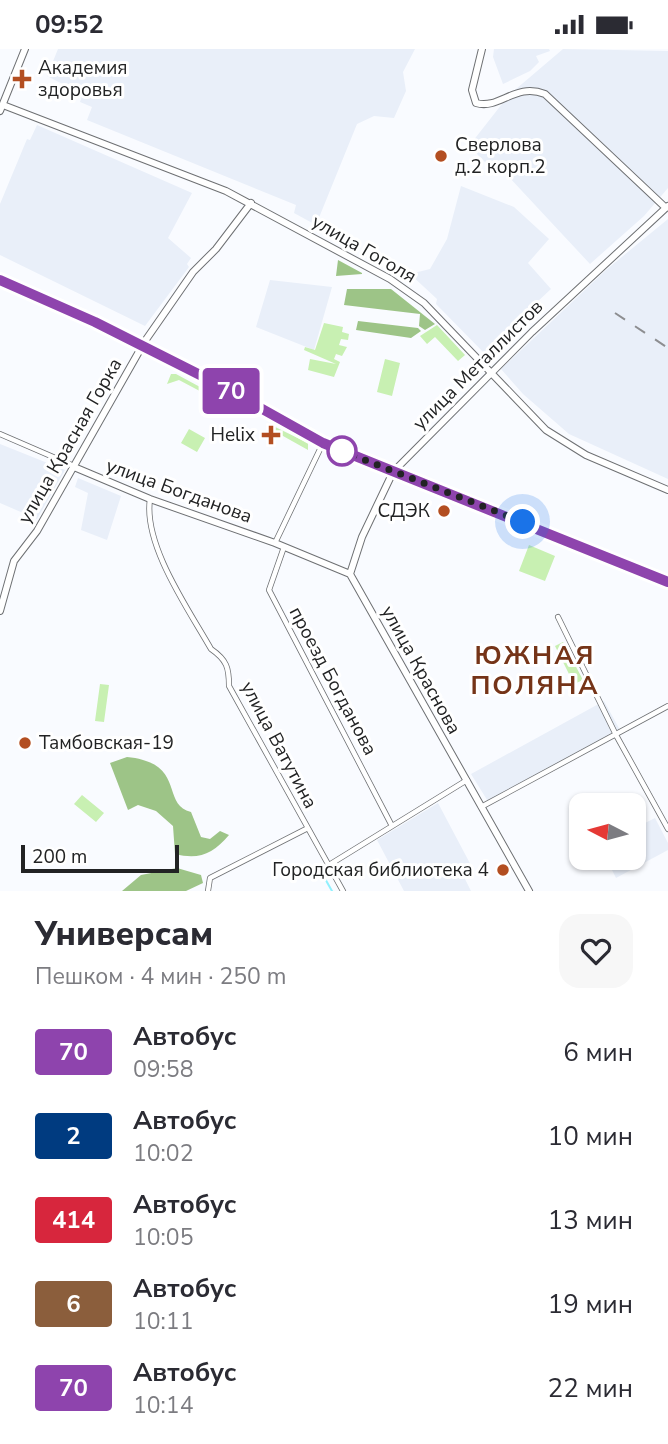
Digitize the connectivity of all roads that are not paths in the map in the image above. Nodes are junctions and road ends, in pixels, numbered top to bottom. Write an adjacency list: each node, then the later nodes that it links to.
1 (25, 49): 3 (main road)
2 (482, 49): 5 (main road)
3 (1, 107): 4 (main road, улица Гоголя)
4 (251, 203): 7 (main road, улица Красная Горка); 8 (main road, улица Гоголя)
5 (667, 207): 8 (main road, улица Металлистов)
6 (0, 280): 7 (main road)
7 (142, 346): 10 (main road); 11 (main road, улица Красная Горка)
8 (490, 374): 12 (main road, улица Металлистов); 13 (main road, улица Гоголя)
9 (0, 434): 11 (street, улица Богданова)
10 (323, 443): 12 (main road); 15 (street)
11 (74, 467): 14 (main road, улица Богданова); 19 (main road, улица Красная Горка)
12 (393, 472): 17 (main road, улица Металлистов); 18 (main road)
13 (668, 490)
14 (150, 499): 15 (main road, улица Богданова); 27 (street, улица Ватутина)
15 (275, 543): 16 (main road, улица Богданова)
16 (284, 546): 17 (main road, улица Богданова); 26 (street, проезд Богданова)
17 (350, 573): 24 (main road, улица Краснова)
18 (668, 582)
19 (1, 597): 20 (main road, улица Красная Горка)
20 (0, 611)
21 (558, 617): 23 (street)
22 (668, 706): 23 (street)
23 (616, 735): 25 (street); 28 (street)
24 (467, 781): 25 (main road, улица Краснова); 26 (street)
25 (481, 807): 32 (main road, улица Краснова)
26 (392, 826): 29 (street)
27 (308, 828): 29 (street, улица Ватутина); 30 (street)
28 (668, 829)
29 (329, 865): 31 (street, улица Ватутина)
30 (208, 891)
31 (343, 891)
32 (529, 891)

